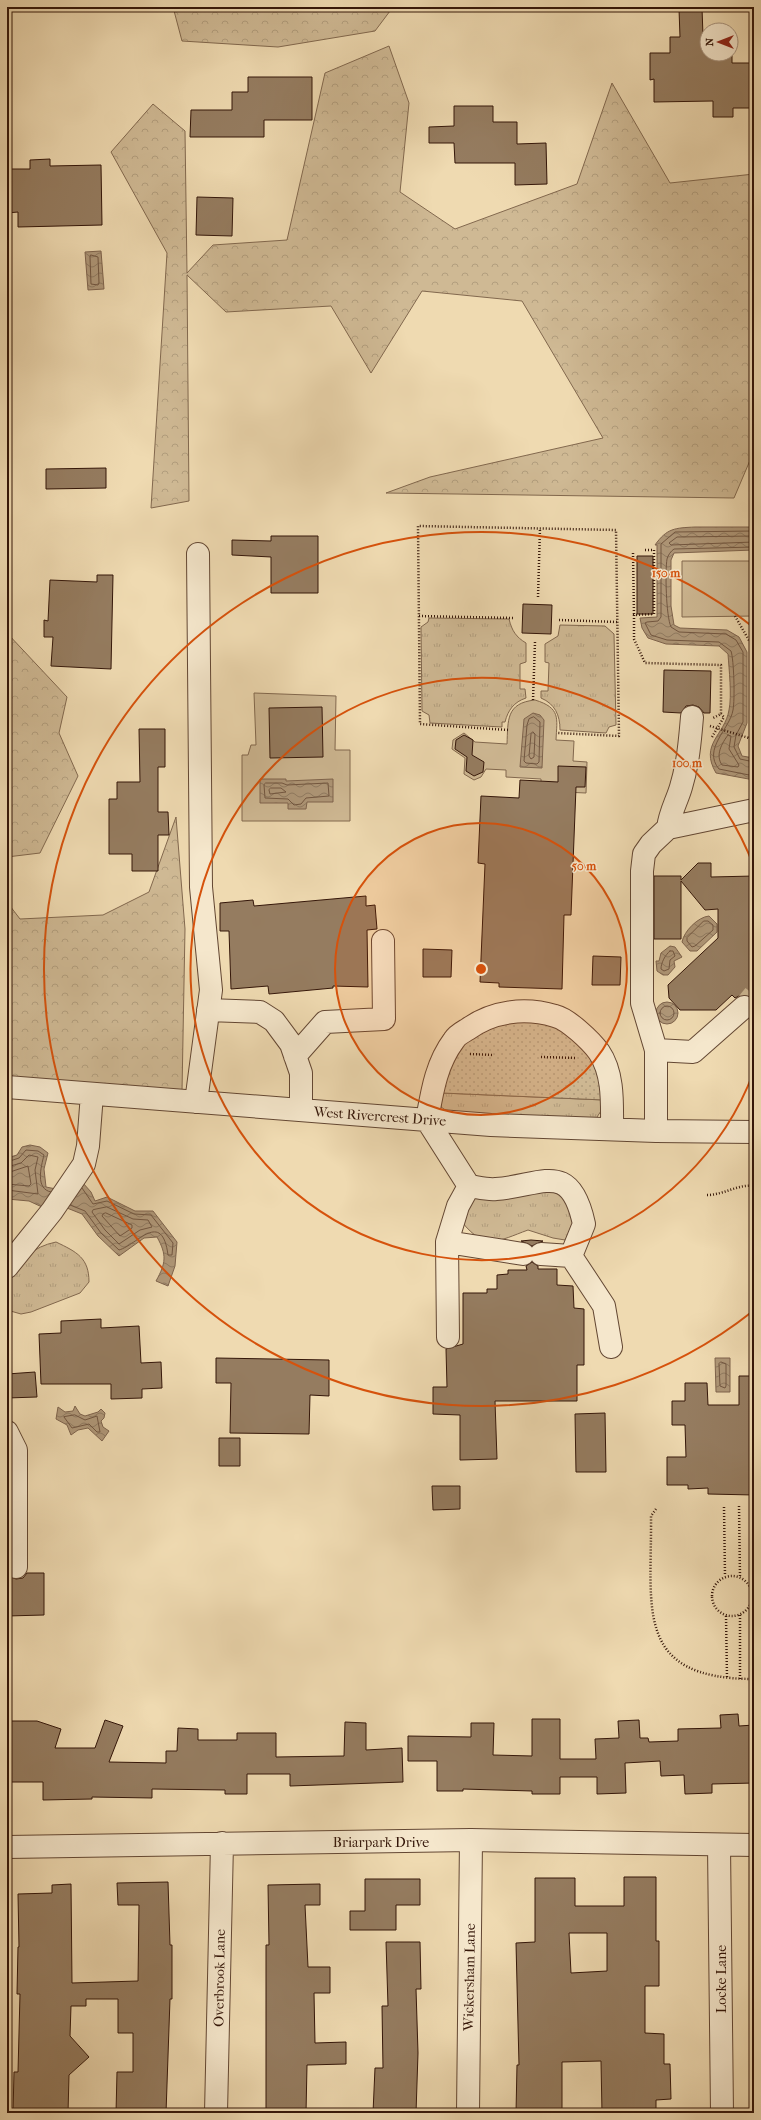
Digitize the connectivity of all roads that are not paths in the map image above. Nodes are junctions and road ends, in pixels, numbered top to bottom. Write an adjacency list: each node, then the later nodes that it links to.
1 (198, 554): 7 (street)
2 (704, 720): 4 (street)
3 (754, 810): 4 (street)
4 (668, 828): 8 (street)
5 (383, 941): 9 (street)
6 (744, 1006): 8 (street)
7 (208, 1010): 9 (street); 12 (street)
8 (656, 1050): 16 (street)
9 (295, 1056): 13 (street)
10 (7, 1087): 11 (street, West Rivercrest Drive)
11 (92, 1094): 12 (street, West Rivercrest Drive); 21 (street)
12 (196, 1102): 13 (street, West Rivercrest Drive)
13 (301, 1110): 14 (street, West Rivercrest Drive)
14 (428, 1120): 15 (street, West Rivercrest Drive); 15 (street); 18 (street)
15 (612, 1129): 16 (street, West Rivercrest Drive)
16 (656, 1131): 17 (street, West Rivercrest Drive)
17 (754, 1132)
18 (468, 1186): 19 (street); 20 (street)
19 (446, 1242): 20 (street); 22 (street)
20 (571, 1256): 23 (street)
21 (7, 1267)
22 (448, 1337)
23 (611, 1347)
24 (7, 1432): 25 (street)
25 (16, 1568)
26 (471, 1840): 27 (street, Briarpark Drive); 28 (street, Briarpark Drive); 32 (street, Wickersham Lane)
27 (222, 1843): 30 (street, Briarpark Drive); 31 (street, Overbrook Lane)
28 (720, 1845): 29 (street, Briarpark Drive); 33 (street, Locke Lane)
29 (754, 1845)
30 (7, 1847)
31 (216, 2113)
32 (468, 2113)
33 (722, 2113)

